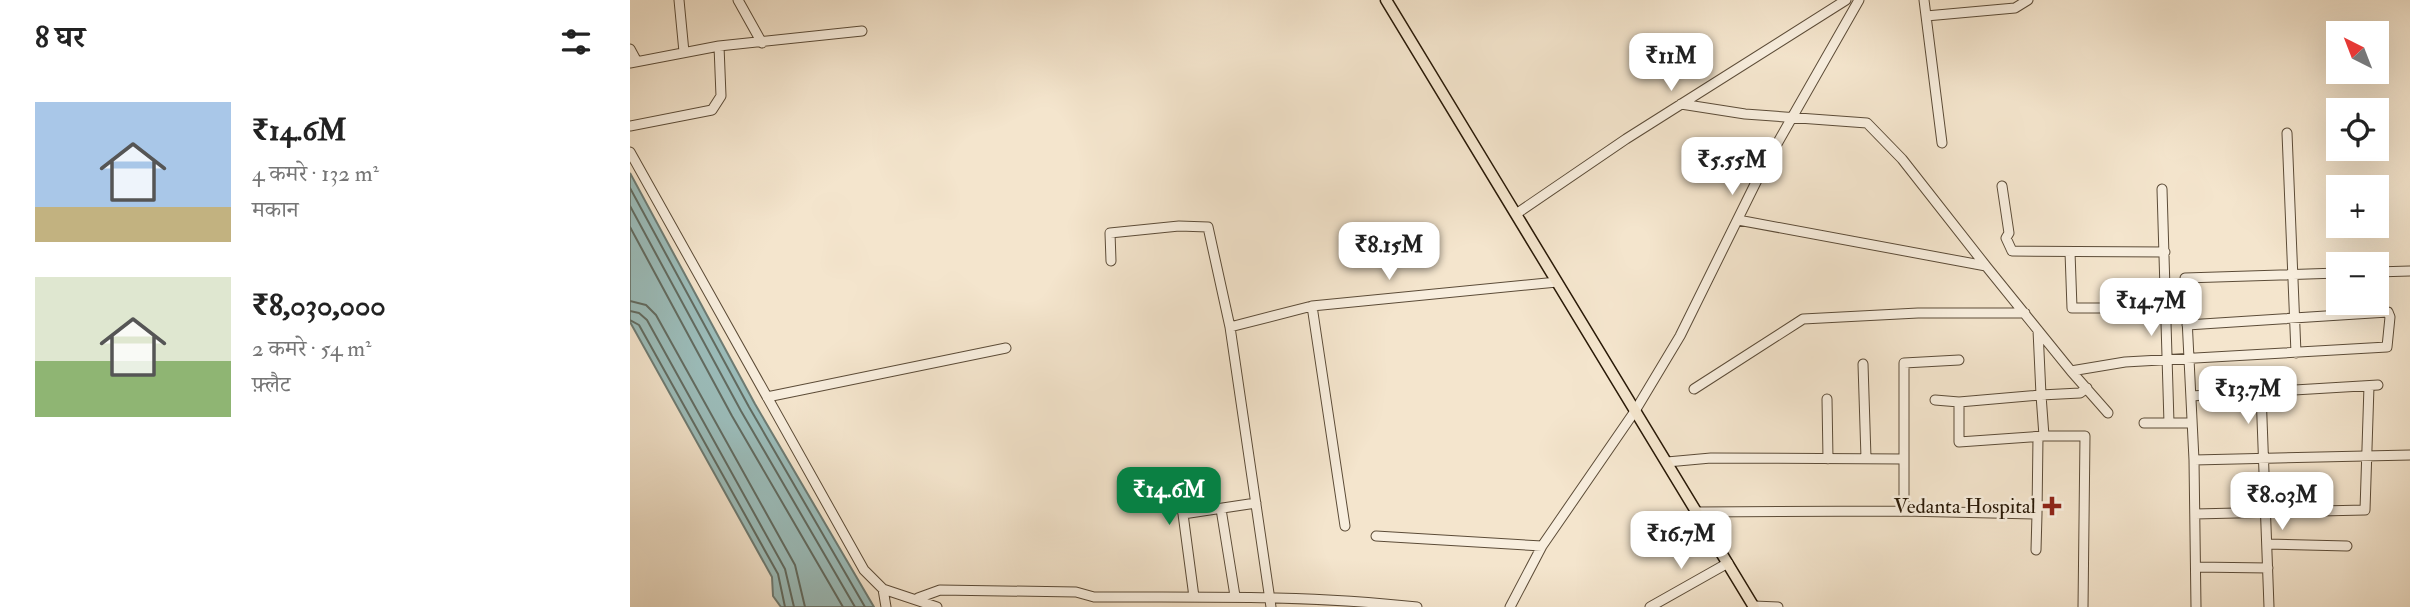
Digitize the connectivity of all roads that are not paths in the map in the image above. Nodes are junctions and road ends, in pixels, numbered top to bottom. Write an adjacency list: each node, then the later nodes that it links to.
1 (679, 0): 13 (street)
2 (738, 0): 10 (street)
3 (1386, 0): 23 (main road)
4 (1846, 0): 15 (street)
5 (1859, 0): 16 (street)
6 (1924, 0): 8 (street)
7 (2028, 0): 8 (street)
8 (1926, 16): 19 (street)
9 (862, 31): 10 (street)
10 (762, 43): 11 (street)
11 (719, 46): 13 (street); 17 (street)
12 (630, 49): 14 (street)
13 (684, 52): 14 (street)
14 (633, 62)
15 (1681, 104): 16 (street); 23 (street)
16 (1794, 116): 24 (street); 28 (street)
17 (630, 126)
18 (2287, 133): 32 (street)
19 (1942, 143)
20 (630, 152): 53 (street)
21 (2002, 186): 25 (street)
22 (2162, 189): 26 (street)
23 (1516, 214): 33 (main road)
24 (1738, 220): 28 (street); 57 (street)
25 (2070, 252): 26 (street); 35 (street)
26 (2165, 252): 44 (street)
27 (1111, 261): 39 (street)
28 (1986, 266): 36 (street)
29 (2410, 271): 30 (street)
30 (2389, 272)
31 (2326, 274): 32 (street)
32 (2293, 275): 37 (street); 38 (street)
33 (1557, 282): 34 (street); 57 (main road)
34 (1312, 306): 39 (street); 80 (street)
35 (2125, 308)
36 (2025, 313): 40 (street); 49 (street)
37 (2295, 319): 38 (street); 42 (street); 42 (street)
38 (2188, 325): 45 (street)
39 (1230, 327): 72 (street)
40 (2038, 330): 47 (street); 51 (street)
41 (1006, 348): 53 (street)
42 (2296, 353): 45 (street)
43 (1959, 360): 68 (street)
44 (2166, 360): 45 (street); 47 (street); 60 (street)
45 (2189, 360): 52 (street)
46 (1863, 364): 66 (street)
47 (2071, 371): 48 (street)
48 (2087, 388): 51 (street); 58 (street)
49 (1694, 389)
50 (2261, 392): 52 (street); 64 (street); 65 (street)
51 (2041, 395): 56 (street); 62 (street)
52 (2192, 396): 61 (street)
53 (767, 397): 89 (street)
54 (1827, 399): 67 (street)
55 (1935, 400): 56 (street)
56 (1959, 402): 62 (street)
57 (1635, 411): 70 (main road); 83 (street)
58 (2108, 413)
59 (2144, 423): 60 (street)
60 (2169, 423): 61 (street)
61 (2191, 424): 69 (street)
62 (2041, 437): 78 (street); 101 (street)
63 (2410, 455): 64 (street)
64 (2367, 456): 65 (street); 76 (street)
65 (2266, 457): 69 (street); 76 (street)
66 (1866, 458): 67 (street); 68 (street)
67 (1828, 459): 70 (street)
68 (1904, 459): 74 (street)
69 (2194, 460): 79 (street)
70 (1667, 462): 75 (main road)
71 (1180, 497): 77 (street)
72 (1256, 503): 73 (street); 93 (street)
73 (1221, 509): 77 (street); 90 (street)
74 (1904, 510): 75 (street); 78 (street)
75 (1697, 512): 86 (main road)
76 (2267, 512): 79 (street); 82 (street)
77 (1183, 514): 91 (street)
78 (2037, 514): 85 (street)
79 (2195, 514): 87 (street)
80 (1345, 526)
81 (1376, 536): 83 (street)
82 (2267, 544): 84 (street); 88 (street)
83 (1542, 546): 97 (street)
84 (2347, 546)
85 (2036, 550)
86 (1728, 563): 98 (street); 99 (main road)
87 (2196, 567): 88 (street); 102 (street)
88 (2267, 568): 103 (street)
89 (883, 589): 92 (street); 94 (street)
90 (1235, 596): 91 (street); 93 (street)
91 (1194, 597): 92 (street)
92 (917, 598): 95 (street)
93 (1271, 602): 96 (street)
94 (886, 607)
95 (937, 607)
96 (1417, 607)
97 (1510, 607)
98 (1650, 607)
99 (1754, 607): 100 (street)
100 (1778, 607)
101 (2083, 607)
102 (2196, 607)
103 (2269, 607)

